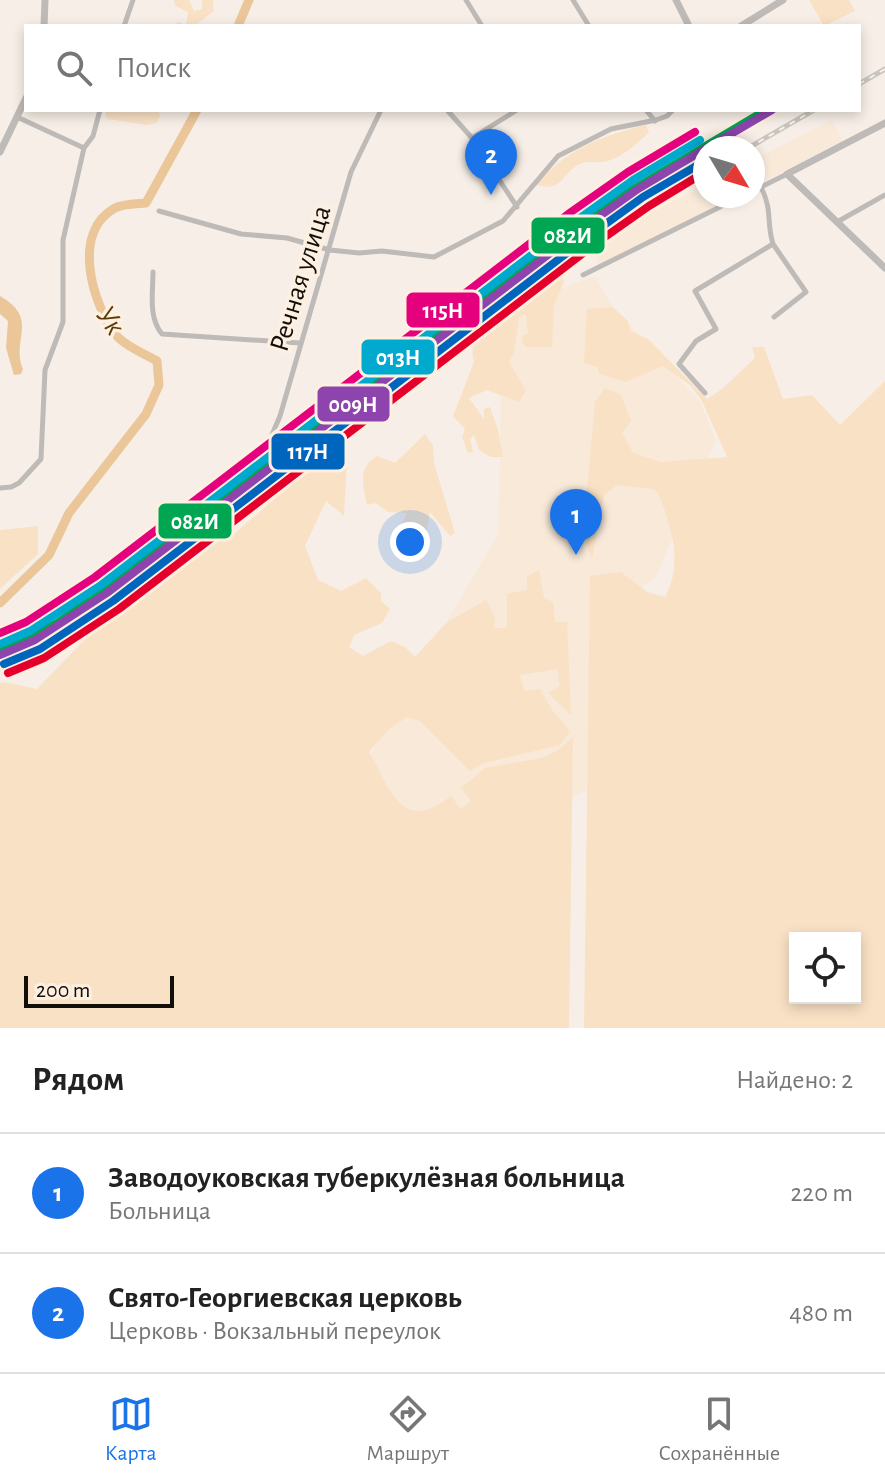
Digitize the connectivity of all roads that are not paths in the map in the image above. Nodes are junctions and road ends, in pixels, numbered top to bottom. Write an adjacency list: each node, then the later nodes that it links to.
1 (45, 0): 7 (street)
2 (133, 0): 8 (street)
3 (466, 0): 9 (street)
4 (573, 0): 10 (street)
5 (676, 0): 11 (street)
6 (783, 0): 12 (street)
7 (44, 24)
8 (125, 24)
9 (481, 24)
10 (588, 24)
11 (688, 24)
12 (744, 24)
13 (24, 102): 20 (street)
14 (99, 112): 24 (street)
15 (380, 112): 35 (street, Речная улица)
16 (449, 112): 23 (street)
17 (514, 112): 23 (street)
18 (648, 112): 21 (street)
19 (671, 112): 21 (street)
20 (17, 117): 24 (street); 25 (street)
21 (655, 121): 30 (street)
22 (885, 123): 26 (street)
23 (472, 138): 30 (street)
24 (84, 148): 42 (street)
25 (0, 152)
26 (787, 174): 27 (street); 33 (street)
27 (765, 185)
28 (765, 195): 34 (street)
29 (885, 195): 33 (street)
30 (517, 207): 35 (street)
31 (718, 208): 38 (street)
32 (159, 211): 35 (street)
33 (836, 223): 36 (street)
34 (773, 244): 39 (street); 41 (street)
35 (330, 250): 40 (street, Речная улица)
36 (885, 268)
37 (153, 272): 40 (street)
38 (583, 275)
39 (774, 317)
40 (300, 343): 43 (street, Речная улица)
41 (705, 393)
42 (0, 488)
43 (119, 570)

